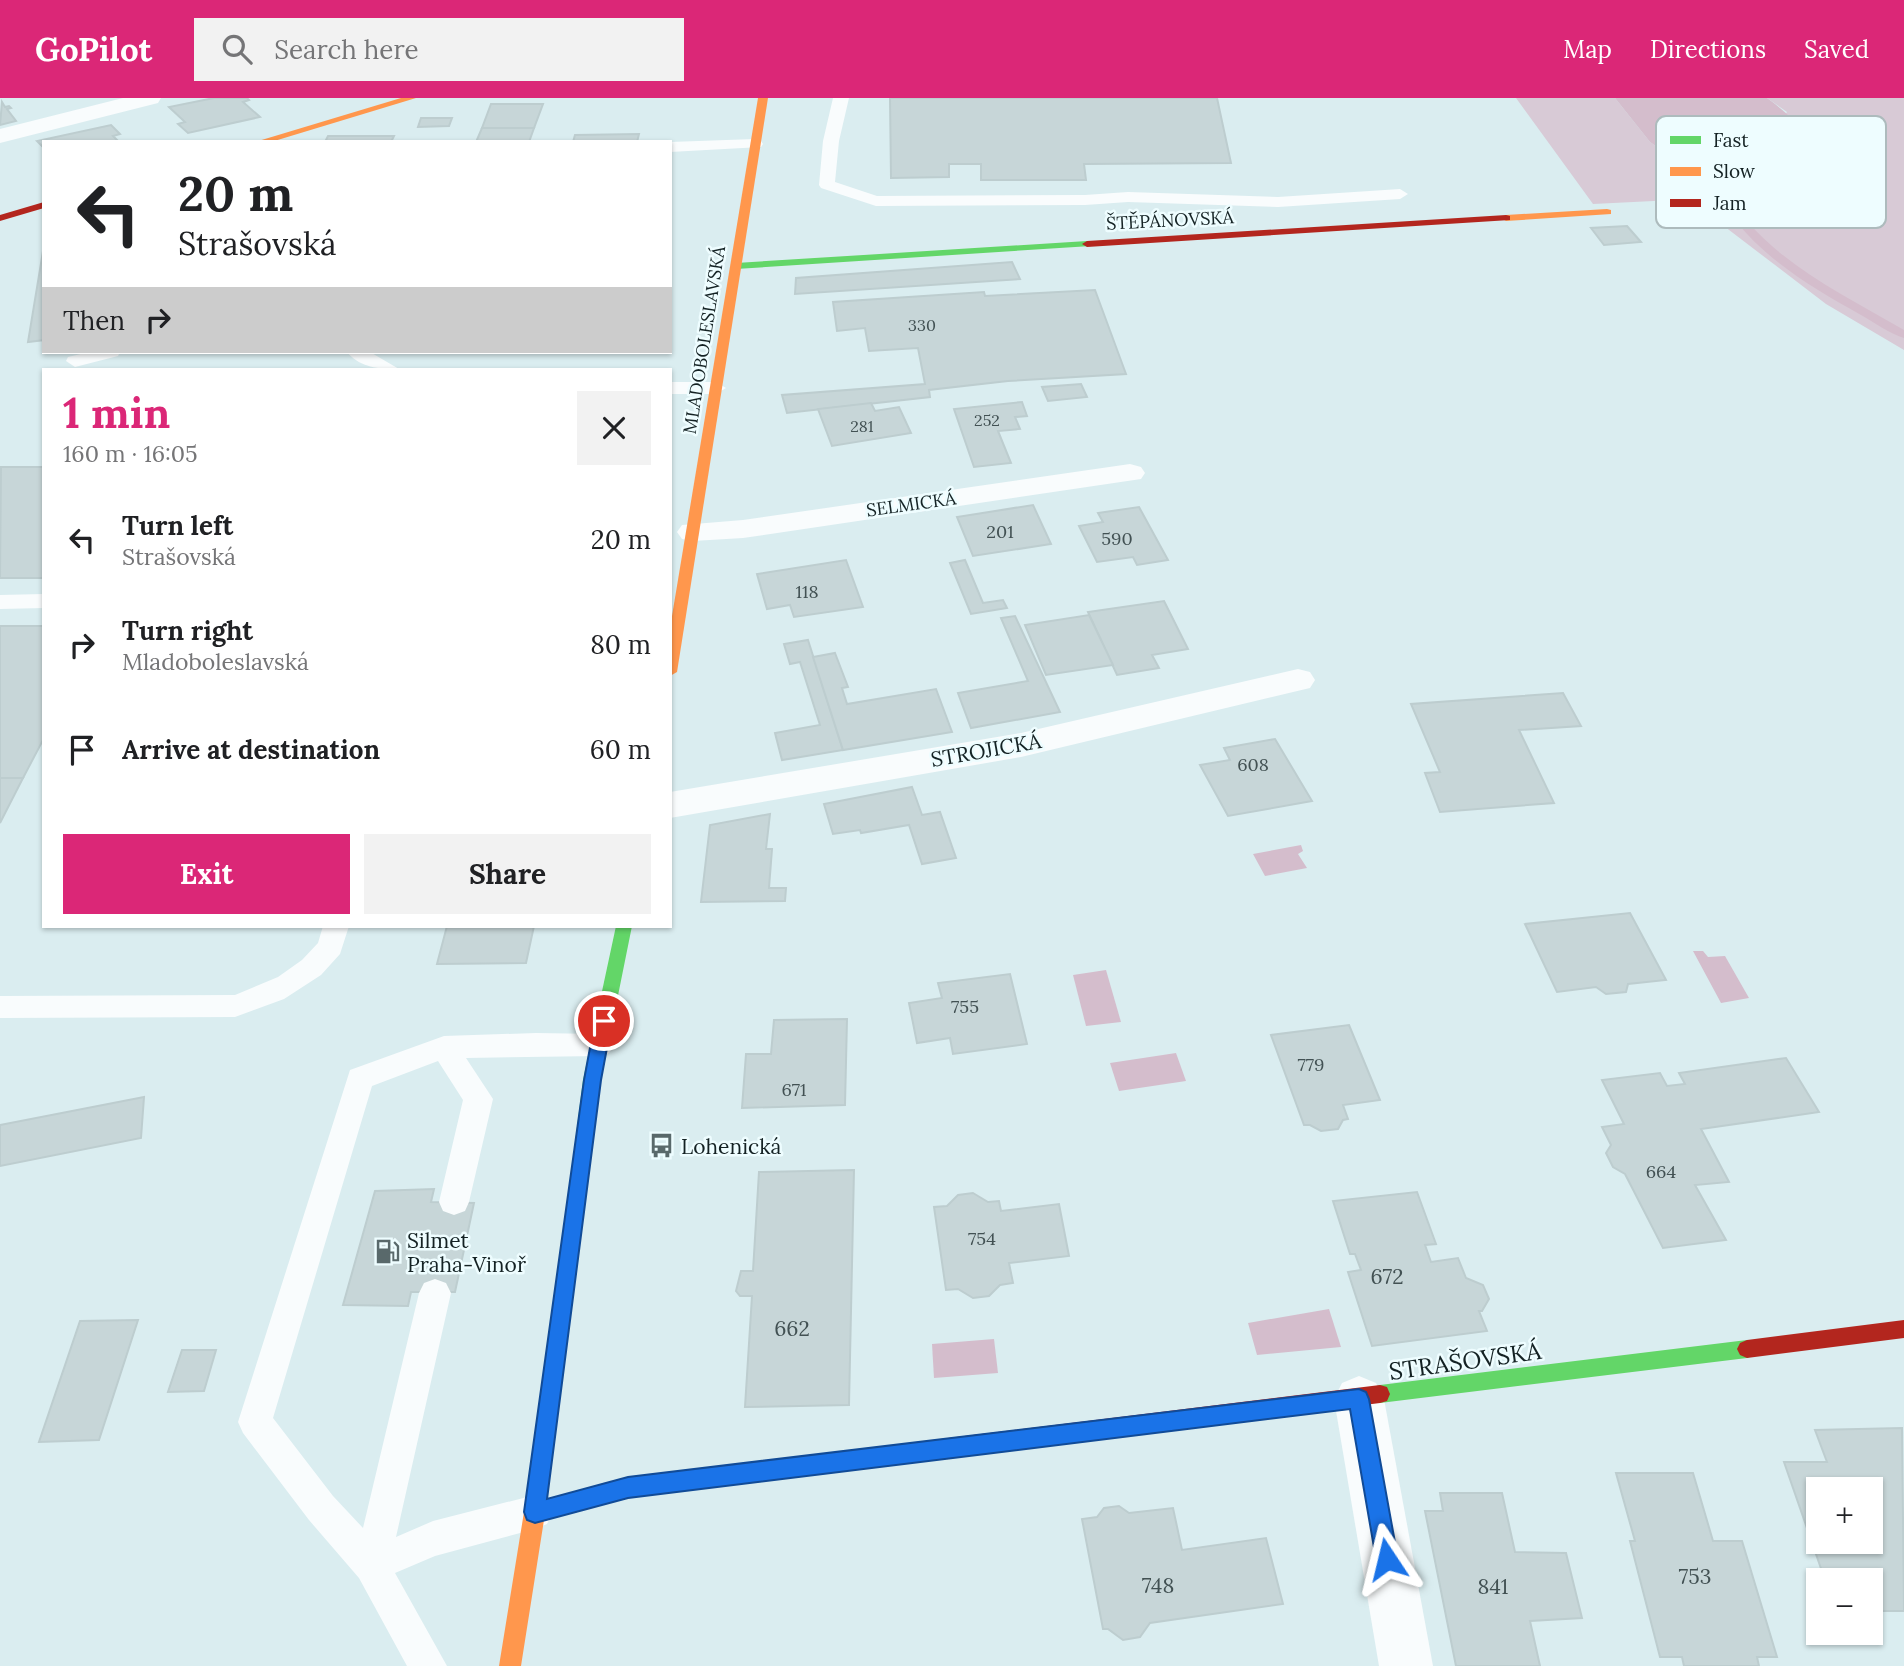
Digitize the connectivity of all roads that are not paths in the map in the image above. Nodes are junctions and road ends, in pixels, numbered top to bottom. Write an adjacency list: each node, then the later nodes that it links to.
1 (55, 98): 7 (street)
2 (150, 98): 7 (street)
3 (411, 98): 6 (street)
4 (763, 98): 10 (street, MLADOBOLESLAVSKÁ)
5 (841, 98): 12 (lane)
6 (375, 102): 9 (street)
7 (72, 118): 8 (street)
8 (0, 136)
9 (266, 140)
10 (755, 144): 11 (lane); 16 (street, MLADOBOLESLAVSKÁ)
11 (672, 148)
12 (1400, 194)
13 (42, 206): 15 (street)
14 (1607, 212): 16 (street, ŠTĚPÁNOVSKÁ)
15 (0, 218)
16 (736, 266): 22 (street, MLADOBOLESLAVSKÁ)
17 (103, 354): 19 (lane)
18 (360, 354): 20 (lane)
19 (75, 361)
20 (386, 368)
21 (672, 388): 22 (lane)
22 (716, 388): 24 (street, MLADOBOLESLAVSKÁ)
23 (1130, 473): 24 (street, SELMICKÁ)
24 (693, 532): 27 (street, MLADOBOLESLAVSKÁ)
25 (42, 601): 26 (lane)
26 (0, 602)
27 (672, 660)
28 (1298, 680): 29 (street, STROJICKÁ)
29 (672, 805)
30 (336, 928): 32 (lane)
31 (624, 928): 33 (street)
32 (0, 1007)
33 (599, 1045): 34 (lane); 39 (street)
34 (444, 1047): 35 (lane); 40 (lane)
35 (454, 1202)
36 (435, 1293): 40 (lane)
37 (1904, 1329): 38 (street, STRAŠOVSKÁ)
38 (1359, 1399): 39 (street, STRAŠOVSKÁ); 43 (street)
39 (535, 1512): 40 (lane); 42 (street)
40 (372, 1565): 41 (lane)
41 (428, 1666)
42 (510, 1666)
43 (1406, 1666)

